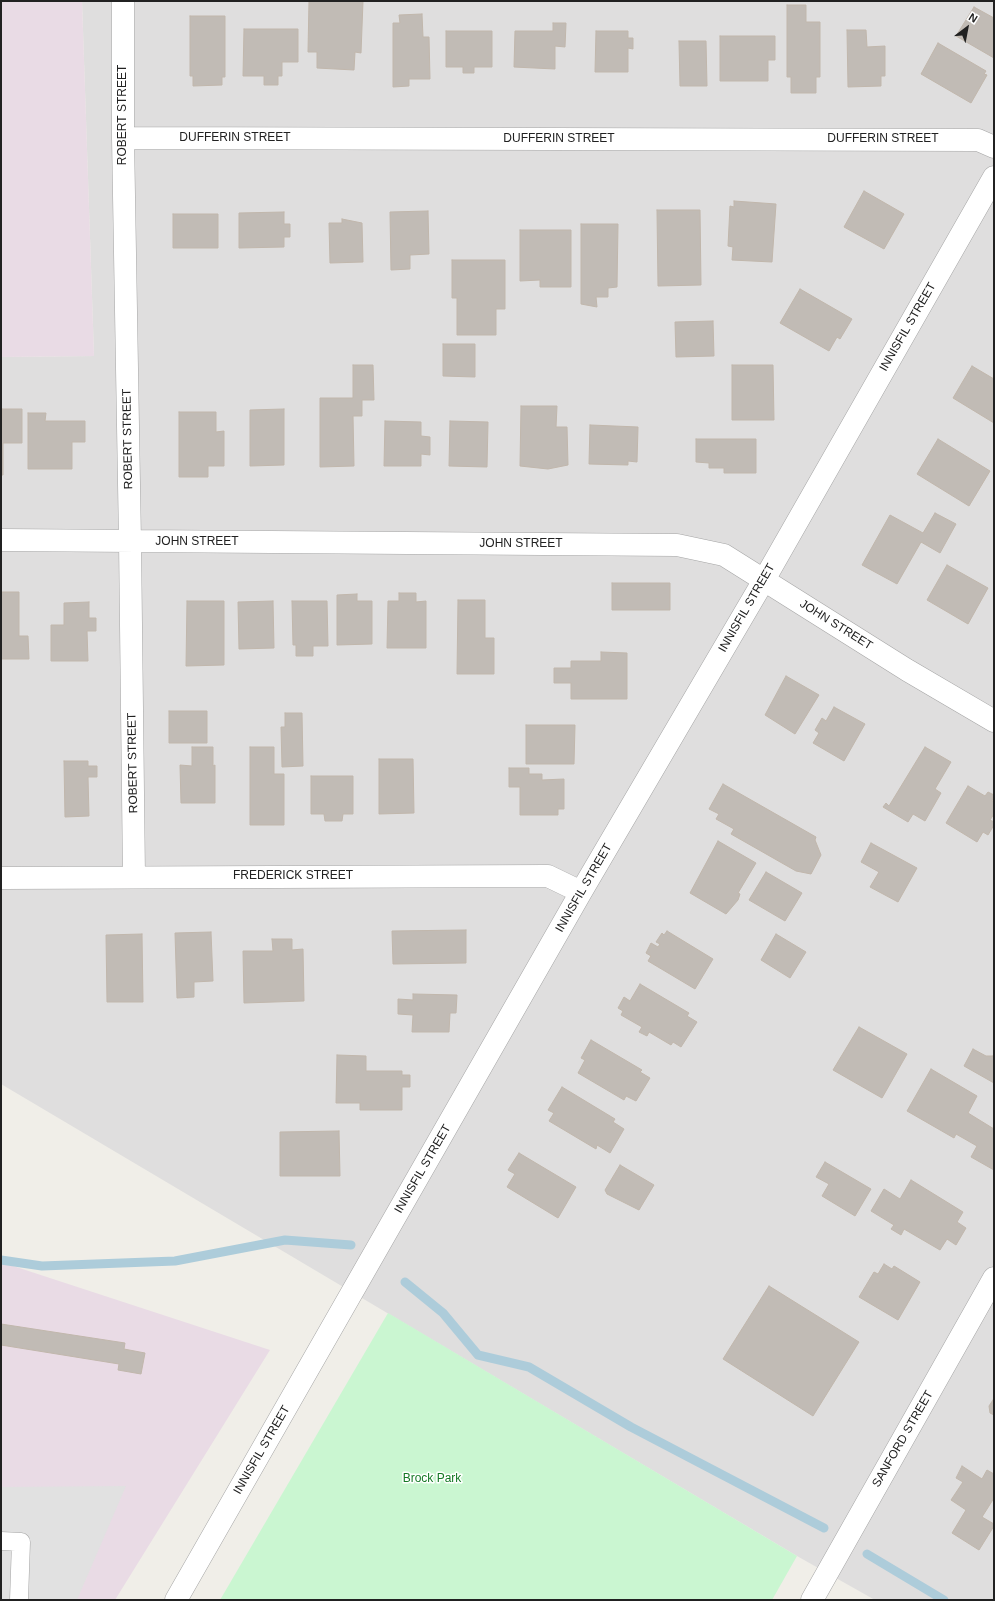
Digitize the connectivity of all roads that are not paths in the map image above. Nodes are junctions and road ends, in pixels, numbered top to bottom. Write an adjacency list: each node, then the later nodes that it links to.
1 (123, 1): 2 (street, ROBERT STREET)
2 (123, 138): 3 (street, DUFFERIN STREET); 6 (street, ROBERT STREET)
3 (994, 147)
4 (994, 177): 7 (street, INNISFIL STREET)
5 (1, 540): 6 (street, JOHN STREET)
6 (130, 541): 7 (street, JOHN STREET); 9 (street, ROBERT STREET)
7 (764, 580): 8 (street, JOHN STREET); 11 (street, INNISFIL STREET)
8 (994, 721)
9 (134, 877): 10 (street, FREDERICK STREET); 11 (street, FREDERICK STREET)
10 (1, 878)
11 (581, 892): 15 (street, INNISFIL STREET)
12 (994, 1278): 16 (street, SANFORD STREET)
13 (1, 1541): 14 (lane)
14 (19, 1600)
15 (176, 1600)
16 (812, 1600)

